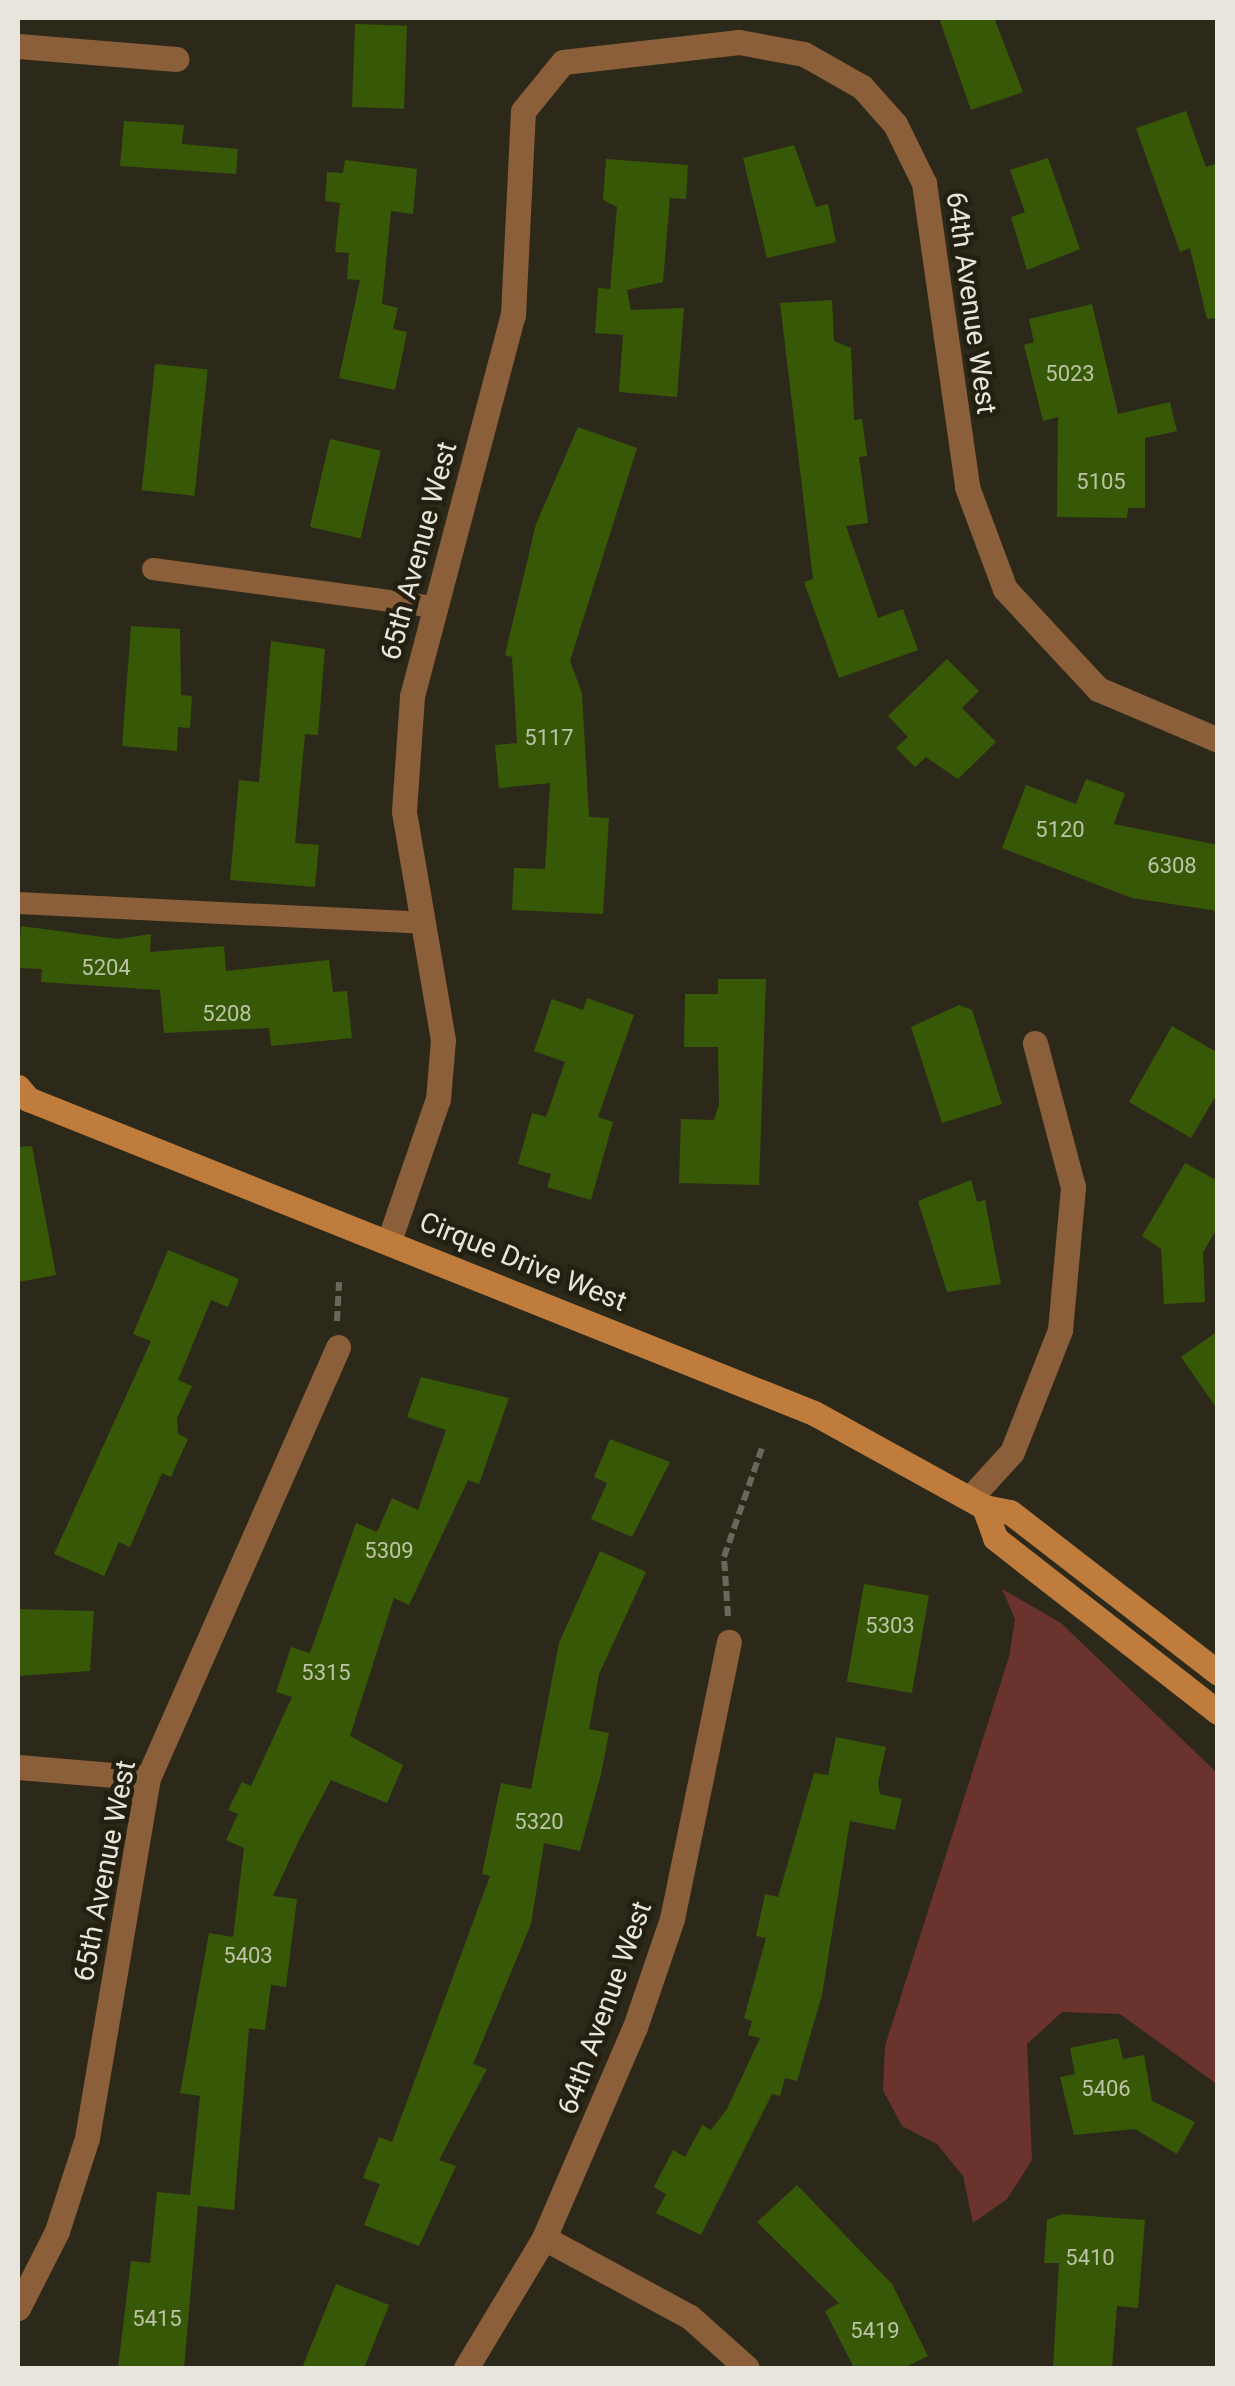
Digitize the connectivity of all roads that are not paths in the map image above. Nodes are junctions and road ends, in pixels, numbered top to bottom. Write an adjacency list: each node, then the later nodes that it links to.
1 (740, 30): 5 (street, 65th Avenue West); 6 (street, 64th Avenue West)
2 (18, 46): 3 (street)
3 (176, 60)
4 (153, 570): 5 (lane)
5 (435, 607): 8 (street, 65th Avenue West)
6 (1218, 740)
7 (18, 903): 8 (lane)
8 (424, 923): 11 (street, 65th Avenue West)
9 (1034, 1043): 13 (street)
10 (21, 1095): 11 (main road, Cirque Drive West)
11 (389, 1241): 13 (main road, Cirque Drive West)
12 (338, 1348): 18 (street, 65th Avenue West)
13 (977, 1502): 15 (main road, Cirque Drive West); 16 (main road)
14 (729, 1642): 19 (street, 64th Avenue West)
15 (1218, 1672)
16 (1218, 1712)
17 (18, 1768): 18 (street)
18 (148, 1778): 20 (street, 65th Avenue West)
19 (544, 2238): 21 (street, 64th Avenue West); 22 (street)
20 (18, 2308)
21 (466, 2368)
22 (746, 2368)

